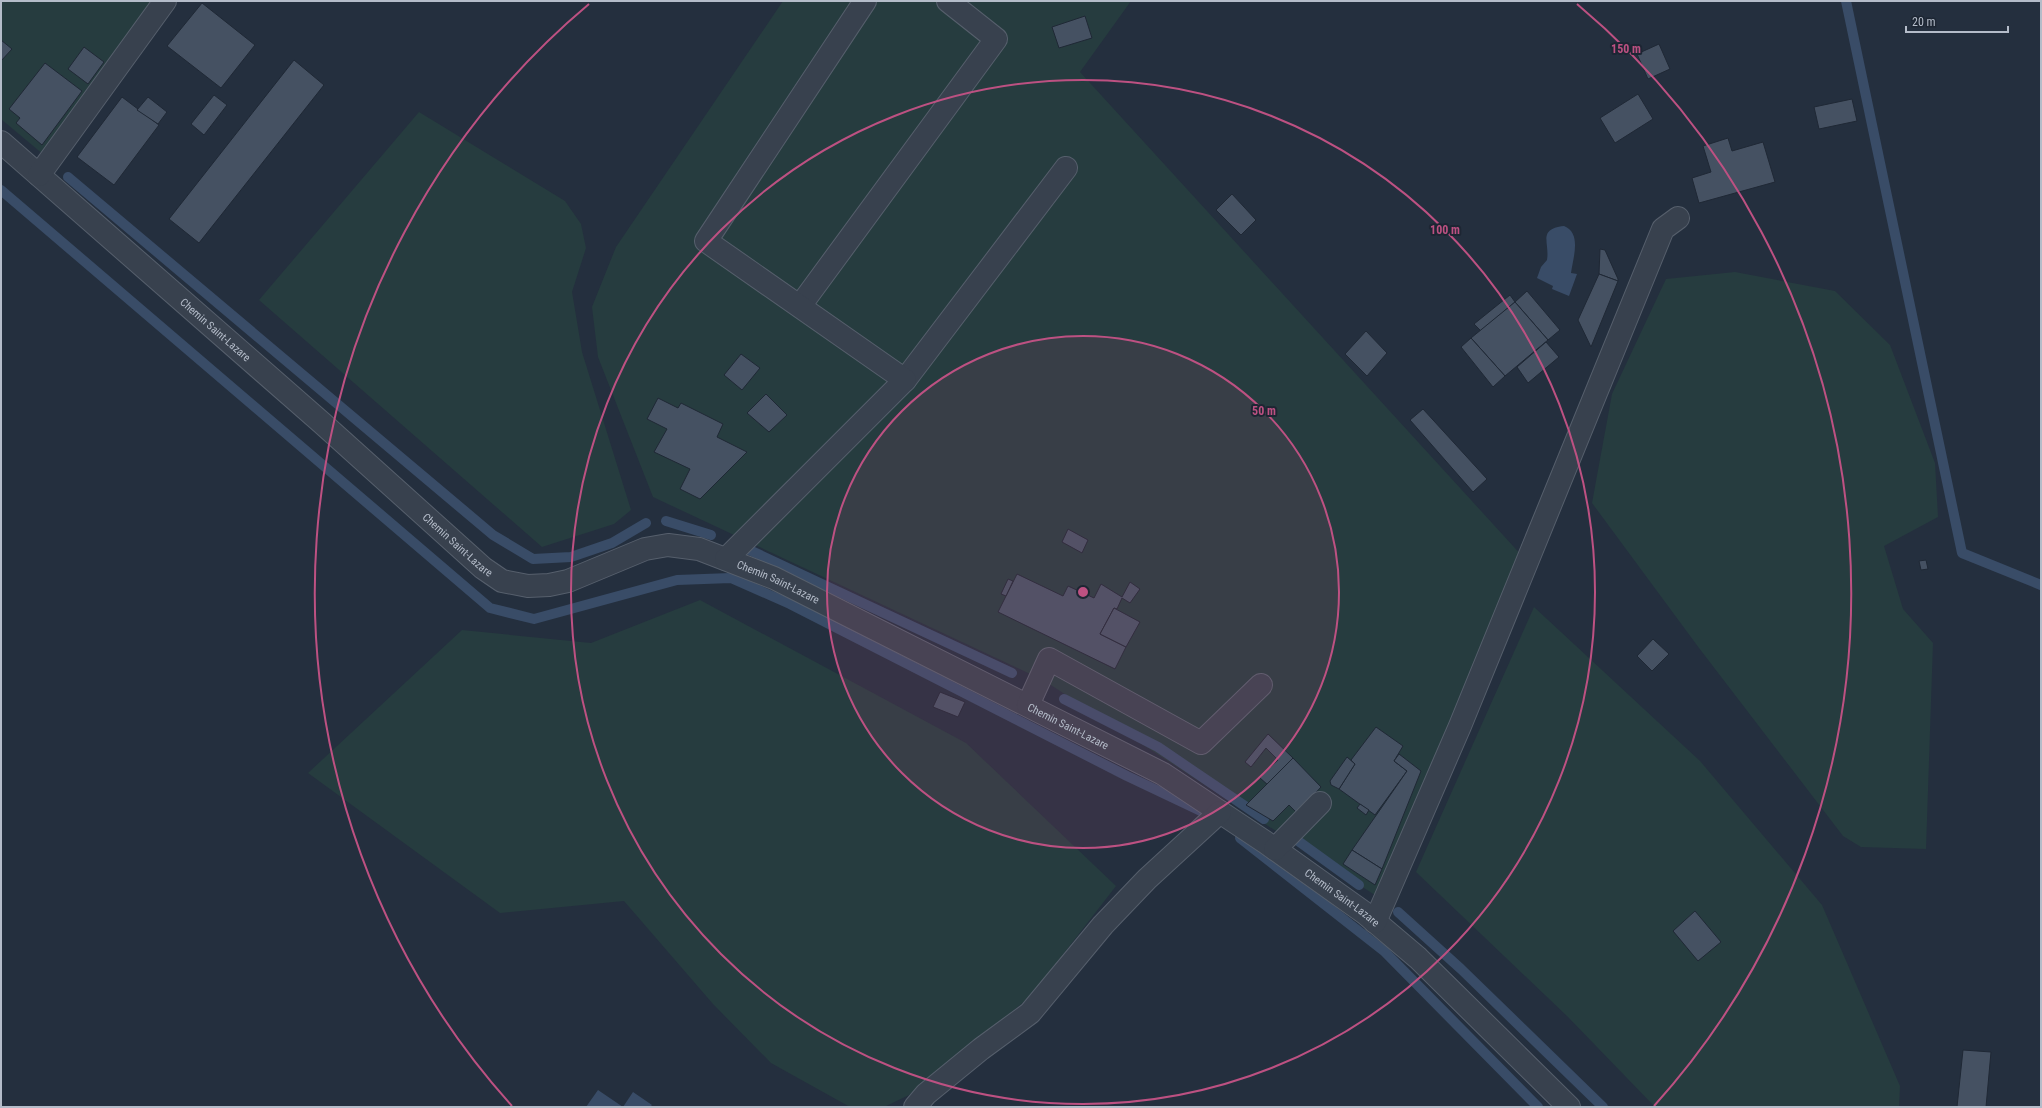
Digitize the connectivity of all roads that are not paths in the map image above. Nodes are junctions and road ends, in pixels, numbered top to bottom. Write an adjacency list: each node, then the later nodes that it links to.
1 (164, 1): 6 (street)
2 (865, 1): 8 (street)
3 (948, 1): 8 (street)
4 (1, 142): 6 (street, Chemin Saint-Lazare)
5 (1066, 168): 9 (street)
6 (39, 176): 10 (street, Chemin Saint-Lazare)
7 (1678, 218): 16 (street)
8 (800, 306): 9 (street)
9 (905, 380): 10 (street)
10 (726, 558): 12 (street, Chemin Saint-Lazare)
11 (1261, 685): 12 (street)
12 (1028, 705): 14 (street, Chemin Saint-Lazare)
13 (1320, 803): 15 (street)
14 (1220, 812): 15 (street, Chemin Saint-Lazare); 17 (street)
15 (1275, 849): 16 (street, Chemin Saint-Lazare)
16 (1375, 922): 18 (street, Chemin Saint-Lazare)
17 (916, 1107)
18 (1569, 1107)

